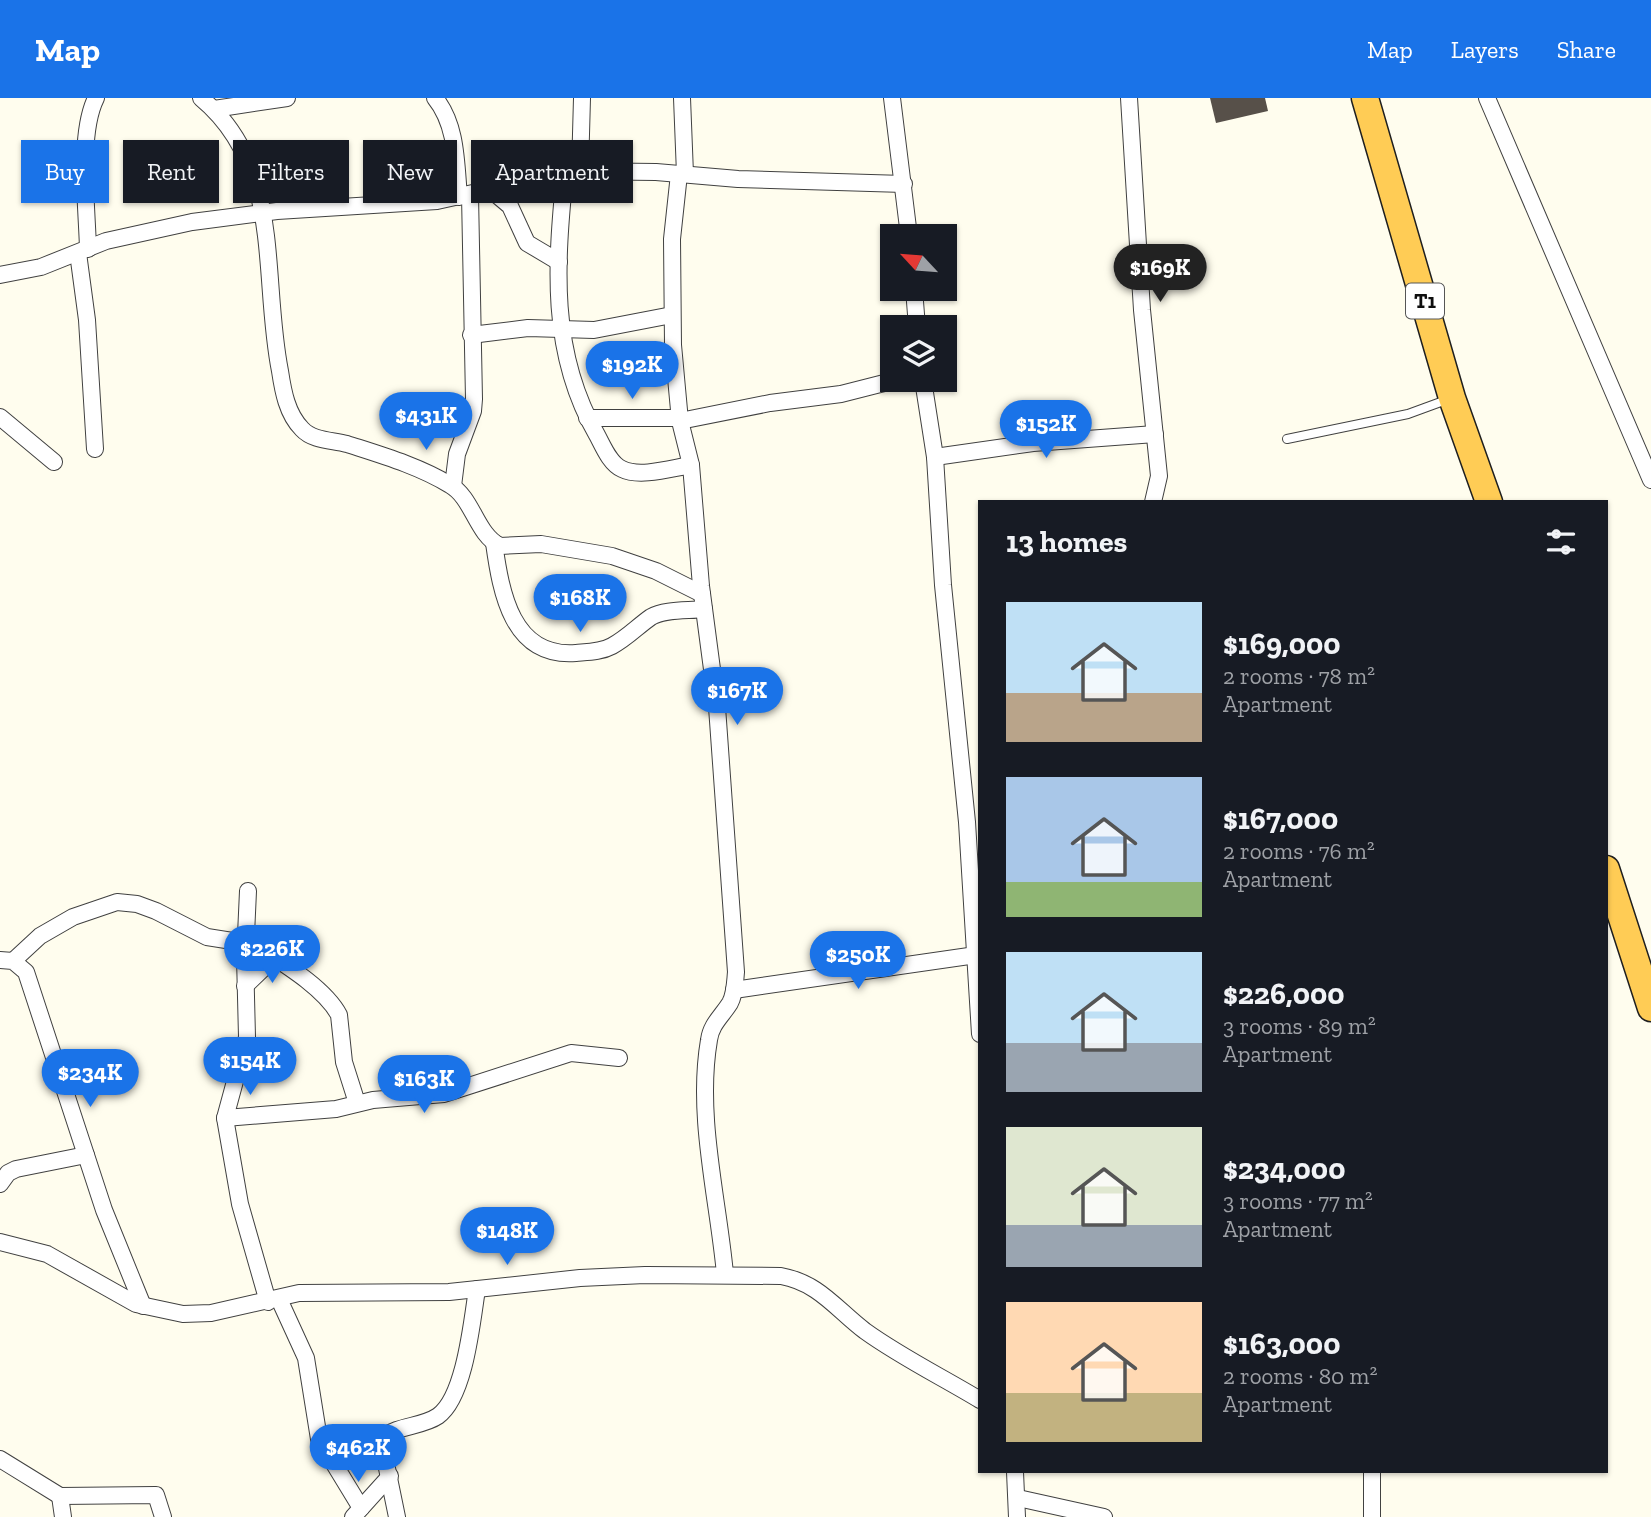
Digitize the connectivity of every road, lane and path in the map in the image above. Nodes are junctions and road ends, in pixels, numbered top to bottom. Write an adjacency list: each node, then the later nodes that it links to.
1 (96, 98): 22 (street)
2 (201, 98): 11 (street)
3 (287, 98): 11 (street)
4 (435, 98): 17 (street)
5 (582, 98): 12 (street)
6 (682, 98): 14 (street)
7 (892, 98): 15 (street)
8 (1129, 98): 34 (street)
9 (1365, 98): 30 (highway, T1)
10 (1487, 98): 40 (street)
11 (214, 109): 20 (street)
12 (576, 140)
13 (633, 173): 14 (street)
14 (682, 174): 15 (street); 25 (street)
15 (904, 184): 21 (street)
16 (471, 194): 17 (street)
17 (464, 196): 20 (street); 27 (street)
18 (506, 203): 23 (street)
19 (567, 203): 23 (street)
20 (264, 212): 22 (street); 41 (street)
21 (908, 224)
22 (83, 251): 24 (street); 36 (street)
23 (559, 262): 26 (street)
24 (0, 275)
25 (672, 315): 26 (street); 33 (street)
26 (559, 329): 27 (street); 32 (street)
27 (471, 335): 41 (street)
28 (880, 384): 33 (street)
29 (925, 392): 37 (street)
30 (1452, 398): 35 (lane); 43 (highway, T1)
31 (0, 417): 38 (street)
32 (587, 418): 33 (street); 39 (street)
33 (680, 419): 39 (street)
34 (1155, 434): 37 (street); 42 (street)
35 (1287, 439)
36 (95, 449)
37 (935, 457): 49 (street)
38 (54, 462)
39 (691, 465): 45 (street)
40 (1651, 480)
41 (453, 486): 44 (street)
42 (1153, 500)
43 (1488, 500)
44 (494, 543): 45 (street); 45 (street)
45 (703, 601): 53 (street)
46 (1608, 875): 55 (highway)
47 (248, 891): 48 (street)
48 (246, 941): 50 (street); 51 (street); 52 (street)
49 (976, 955): 53 (street); 54 (street)
50 (273, 959): 52 (street); 57 (street)
51 (6, 960): 59 (street)
52 (245, 986): 58 (street)
53 (734, 990): 62 (street)
54 (978, 994)
55 (1651, 1008)
56 (619, 1058): 57 (street)
57 (357, 1103): 58 (street)
58 (225, 1118): 64 (street)
59 (86, 1155): 60 (street); 65 (street)
60 (0, 1184)
61 (0, 1242): 65 (street)
62 (725, 1274): 63 (street); 66 (street)
63 (477, 1289): 64 (street); 70 (street)
64 (274, 1300): 65 (street); 73 (street)
65 (143, 1306)
66 (978, 1399)
67 (0, 1459): 71 (street)
68 (1015, 1473): 72 (street)
69 (1372, 1473): 79 (street)
70 (390, 1476): 73 (street); 76 (street)
71 (60, 1496): 74 (street); 75 (street)
72 (1017, 1498): 77 (street); 78 (street)
73 (357, 1513)
74 (63, 1517)
75 (163, 1517)
76 (397, 1517)
77 (1017, 1517)
78 (1104, 1517)
79 (1372, 1517)

